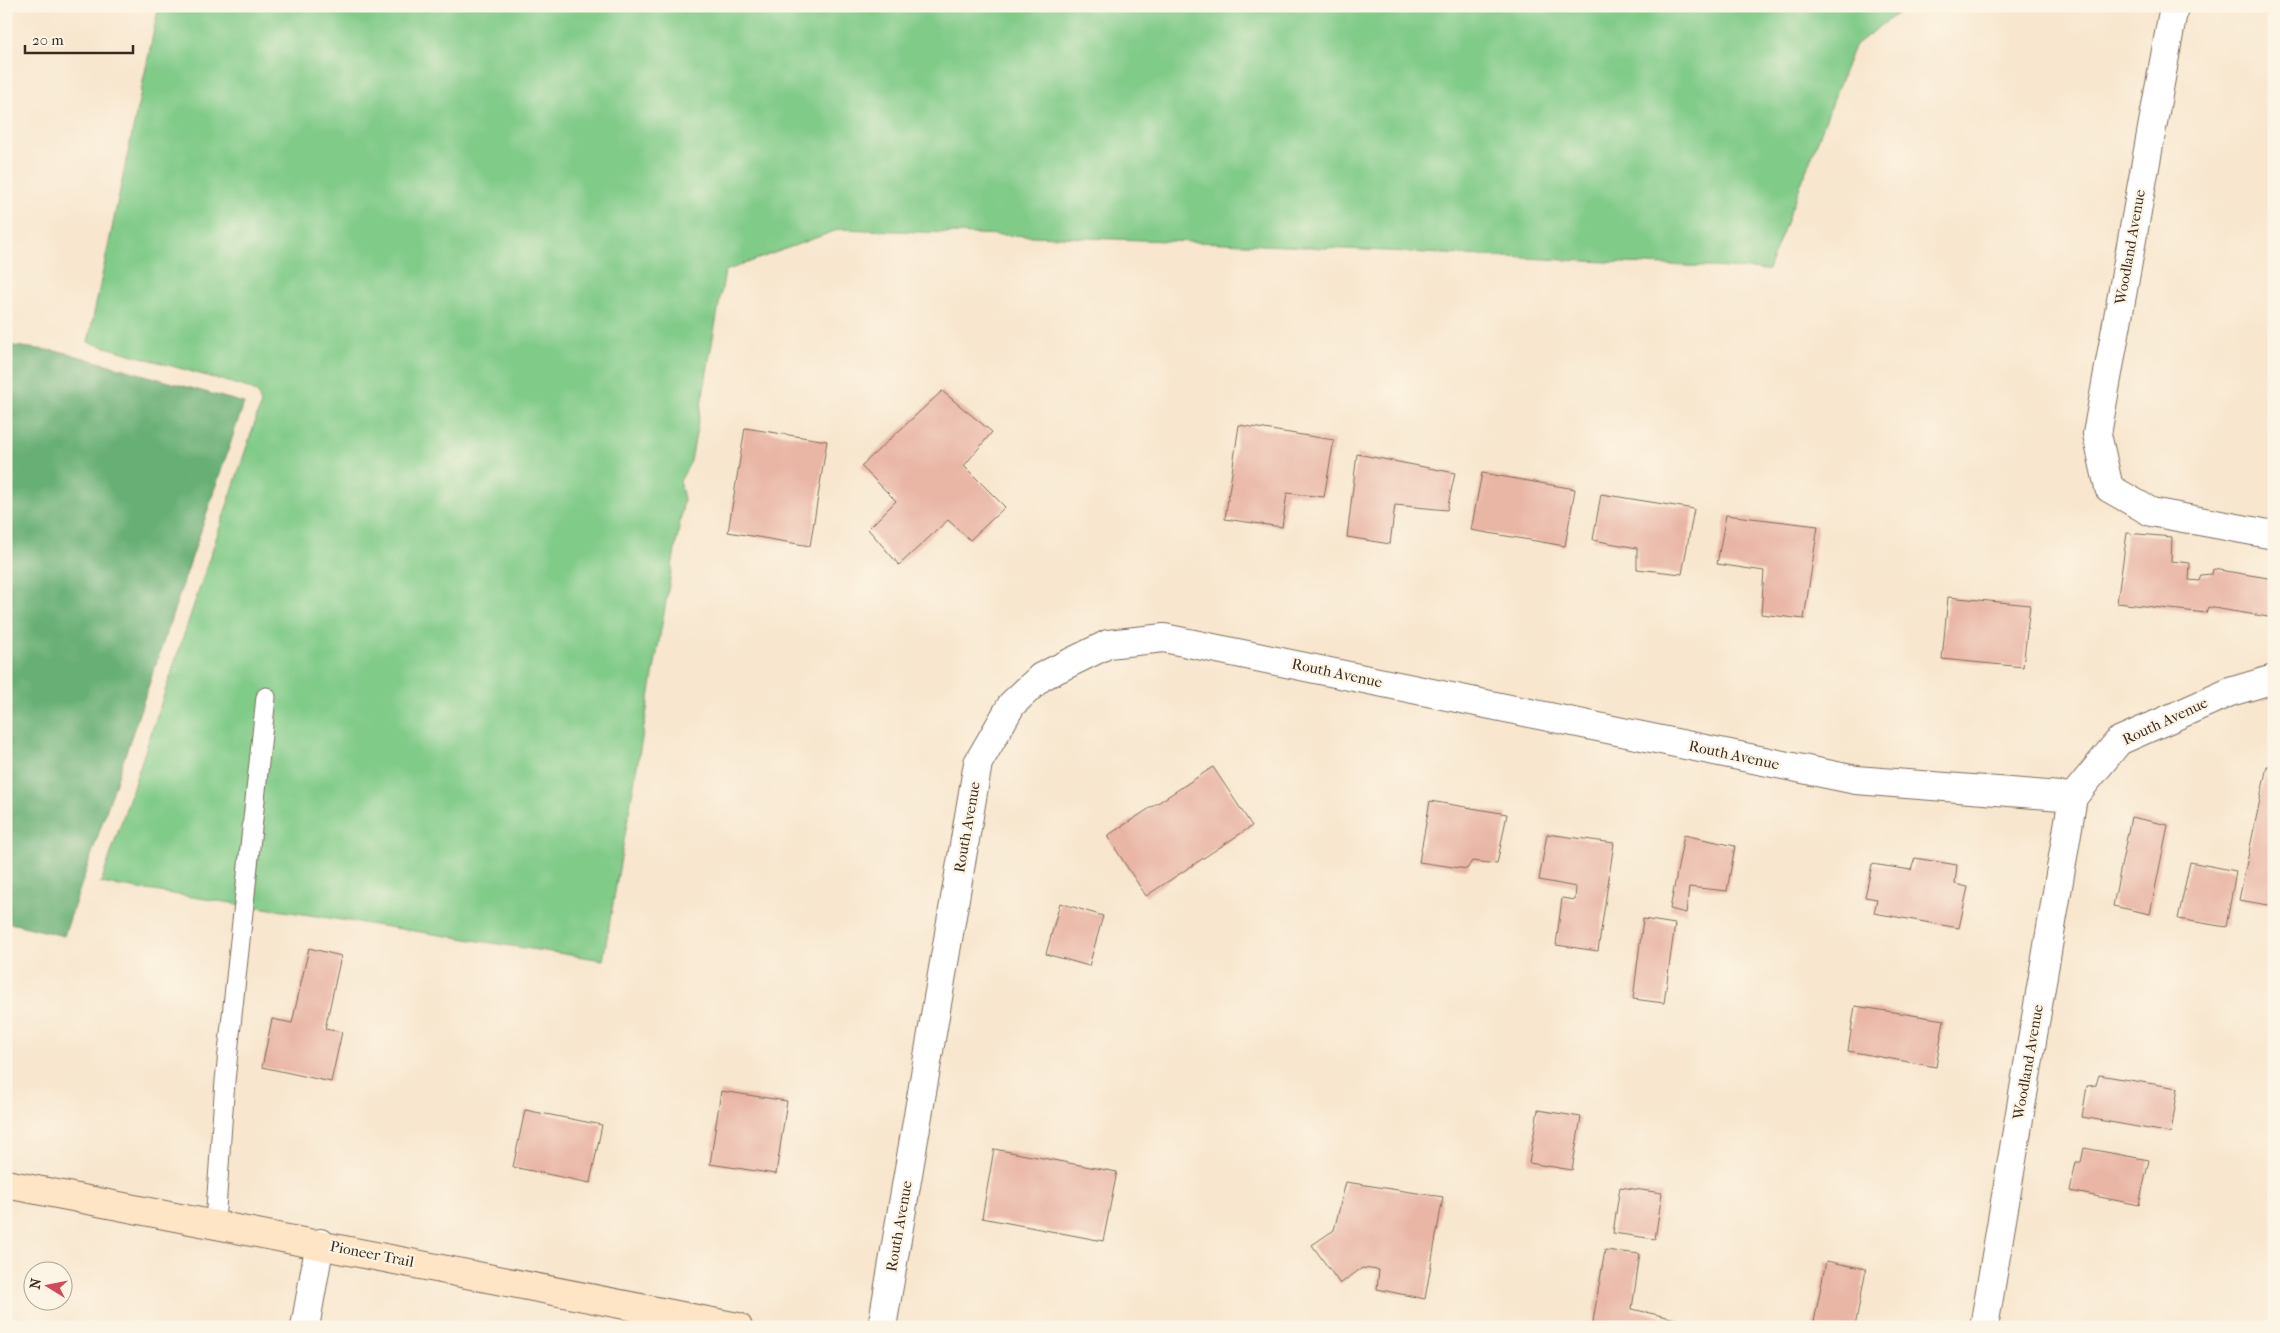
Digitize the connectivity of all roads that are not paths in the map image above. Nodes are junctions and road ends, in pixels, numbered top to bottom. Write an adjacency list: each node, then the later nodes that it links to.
1 (2174, 6): 2 (street, Woodland Avenue)
2 (2274, 535)
3 (2274, 679): 5 (street, Routh Avenue)
4 (266, 697): 7 (lane)
5 (2073, 797): 11 (street, Routh Avenue); 12 (street, Woodland Avenue)
6 (6, 1184): 7 (street, Pioneer Trail)
7 (215, 1224): 8 (street, Pioneer Trail)
8 (320, 1244): 9 (street); 10 (street, Pioneer Trail)
9 (306, 1327)
10 (738, 1327)
11 (882, 1327)
12 (1984, 1327)

